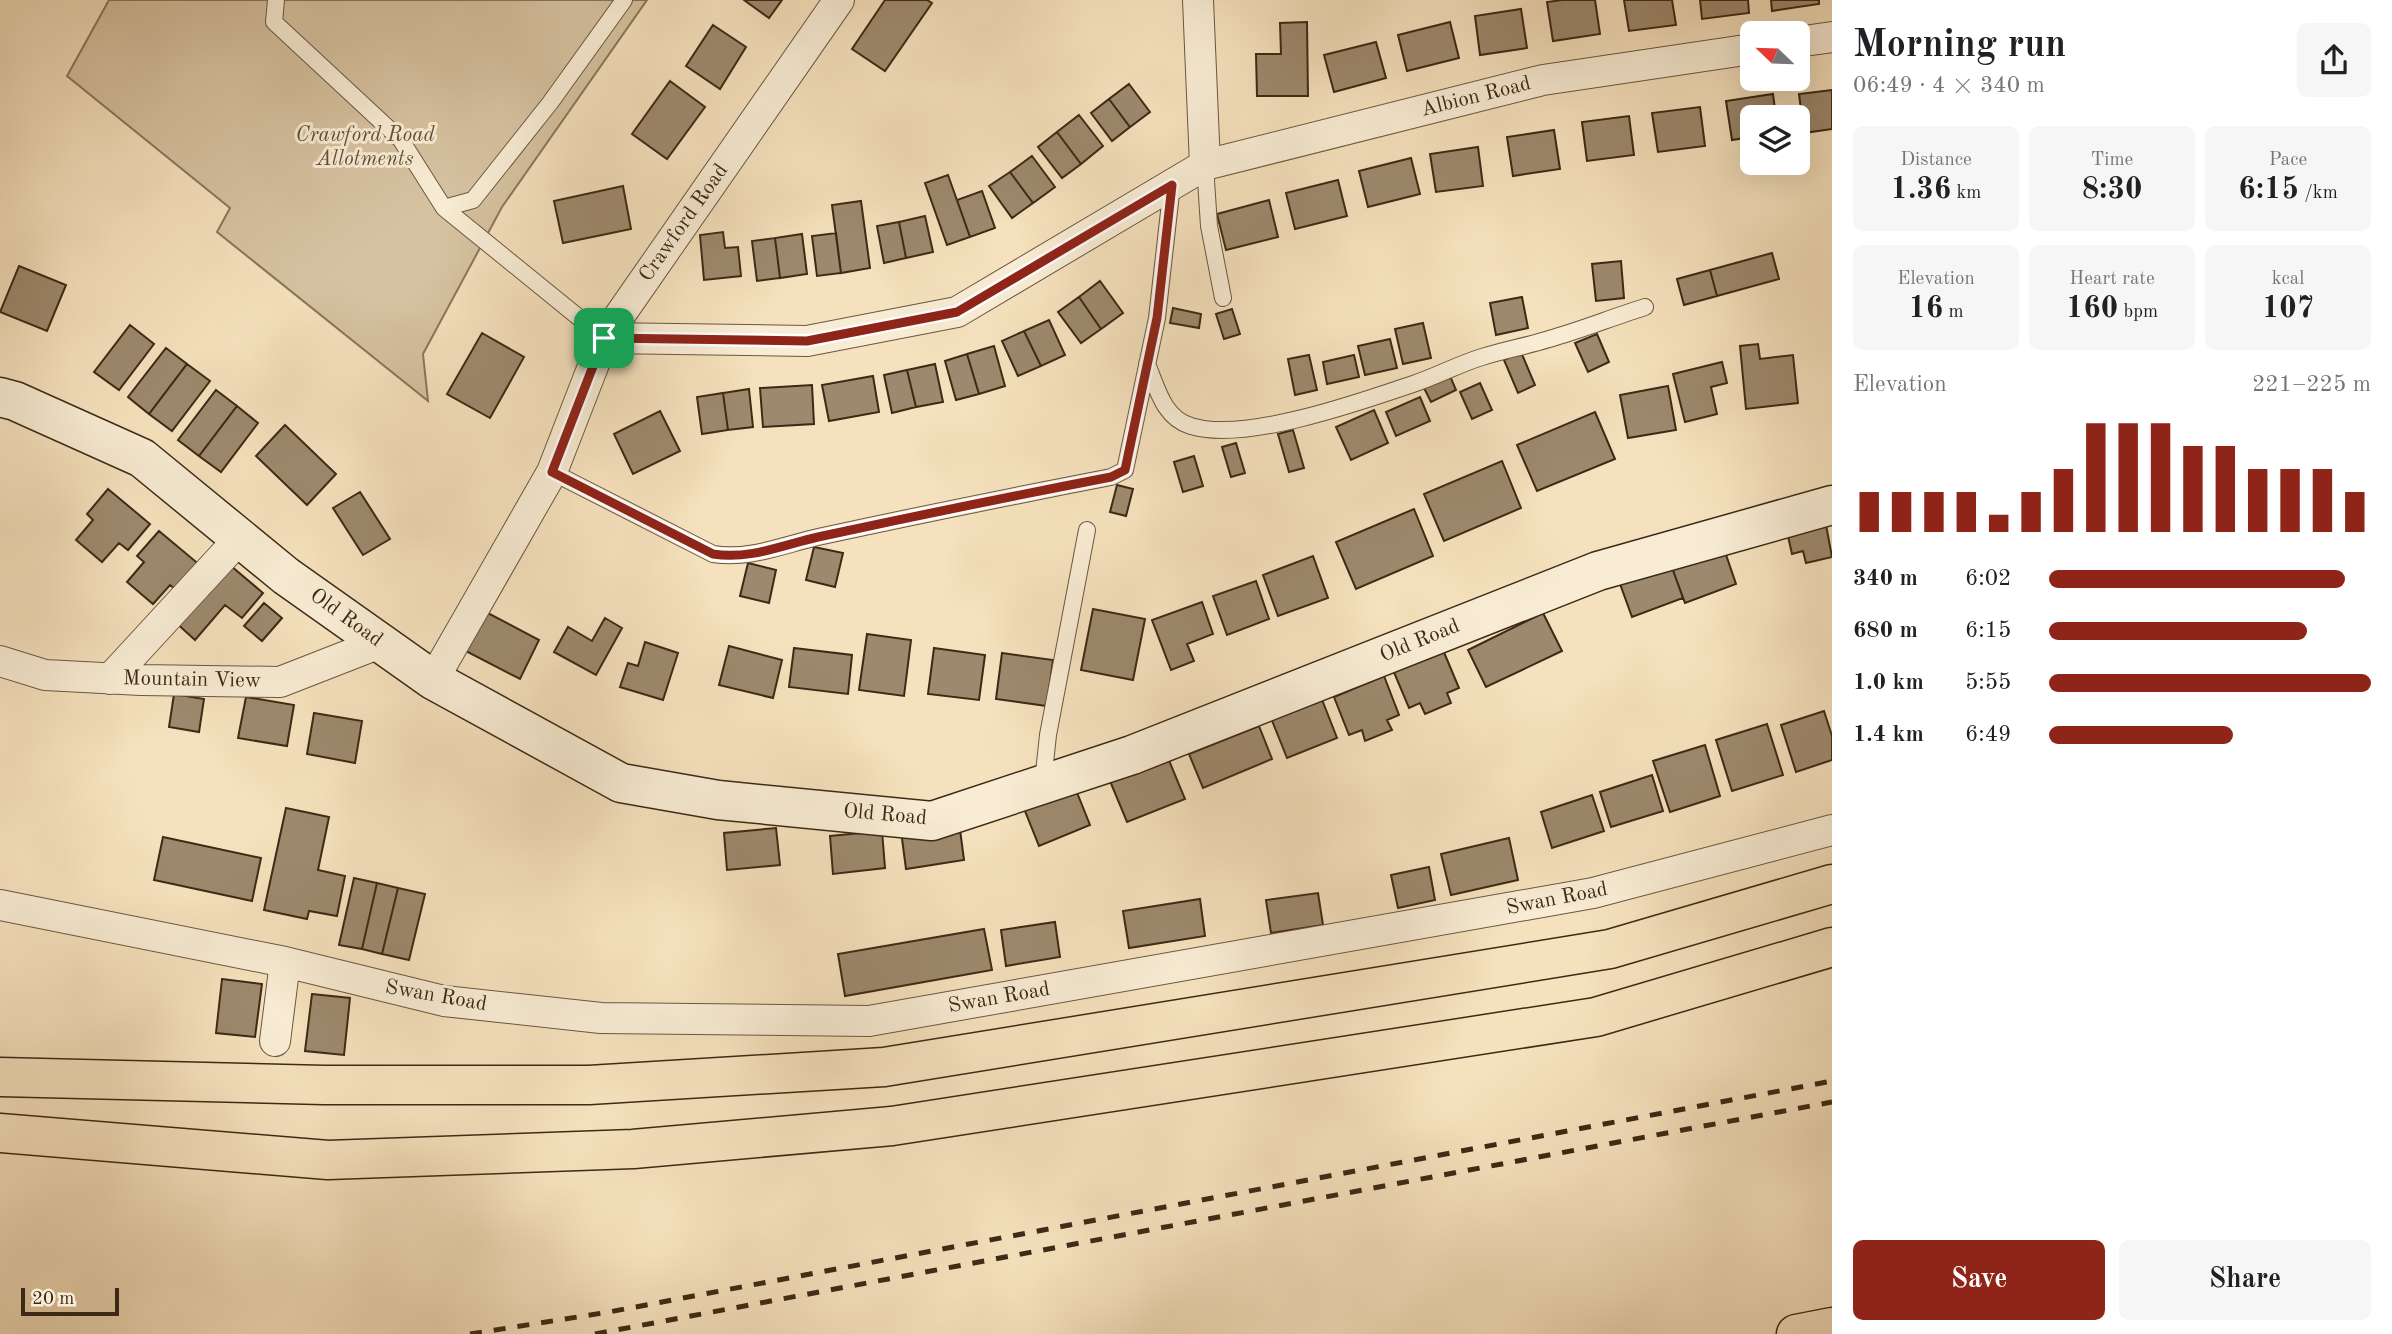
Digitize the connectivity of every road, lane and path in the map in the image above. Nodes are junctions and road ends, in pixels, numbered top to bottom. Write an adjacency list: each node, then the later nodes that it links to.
1 (276, 0): 10 (lane)
2 (624, 0): 10 (lane)
3 (839, 0): 13 (street, Crawford Road)
4 (1198, 0): 8 (street)
5 (1832, 37): 6 (street)
6 (1810, 40)
7 (1740, 51): 8 (street, Albion Road)
8 (1205, 165): 9 (street, Albion Road); 11 (lane)
9 (1172, 185): 13 (street, Albion Road); 14 (lane)
10 (444, 208): 13 (lane)
11 (1223, 298)
12 (1645, 307): 14 (lane)
13 (604, 338): 16 (street, Crawford Road)
14 (1147, 364): 16 (lane)
15 (0, 397): 19 (street, Old Road)
16 (552, 472): 23 (street, Crawford Road)
17 (1832, 505): 24 (street, Old Road)
18 (1087, 530): 24 (lane)
19 (240, 538): 20 (street, Old Road); 22 (street)
20 (380, 643): 22 (street, Mountain View); 23 (street, Old Road)
21 (0, 661): 22 (street, Mountain View)
22 (110, 679)
23 (433, 680): 24 (street, Old Road)
24 (1043, 784)
25 (1832, 830): 29 (street, Swan Road)
26 (1832, 884): 31 (main road)
27 (0, 905): 29 (street, Swan Road)
28 (1832, 947): 32 (main road)
29 (285, 962): 30 (street)
30 (275, 1041)
31 (0, 1077)
32 (0, 1133)
33 (1832, 1327): 34 (main road)
34 (1796, 1334)

